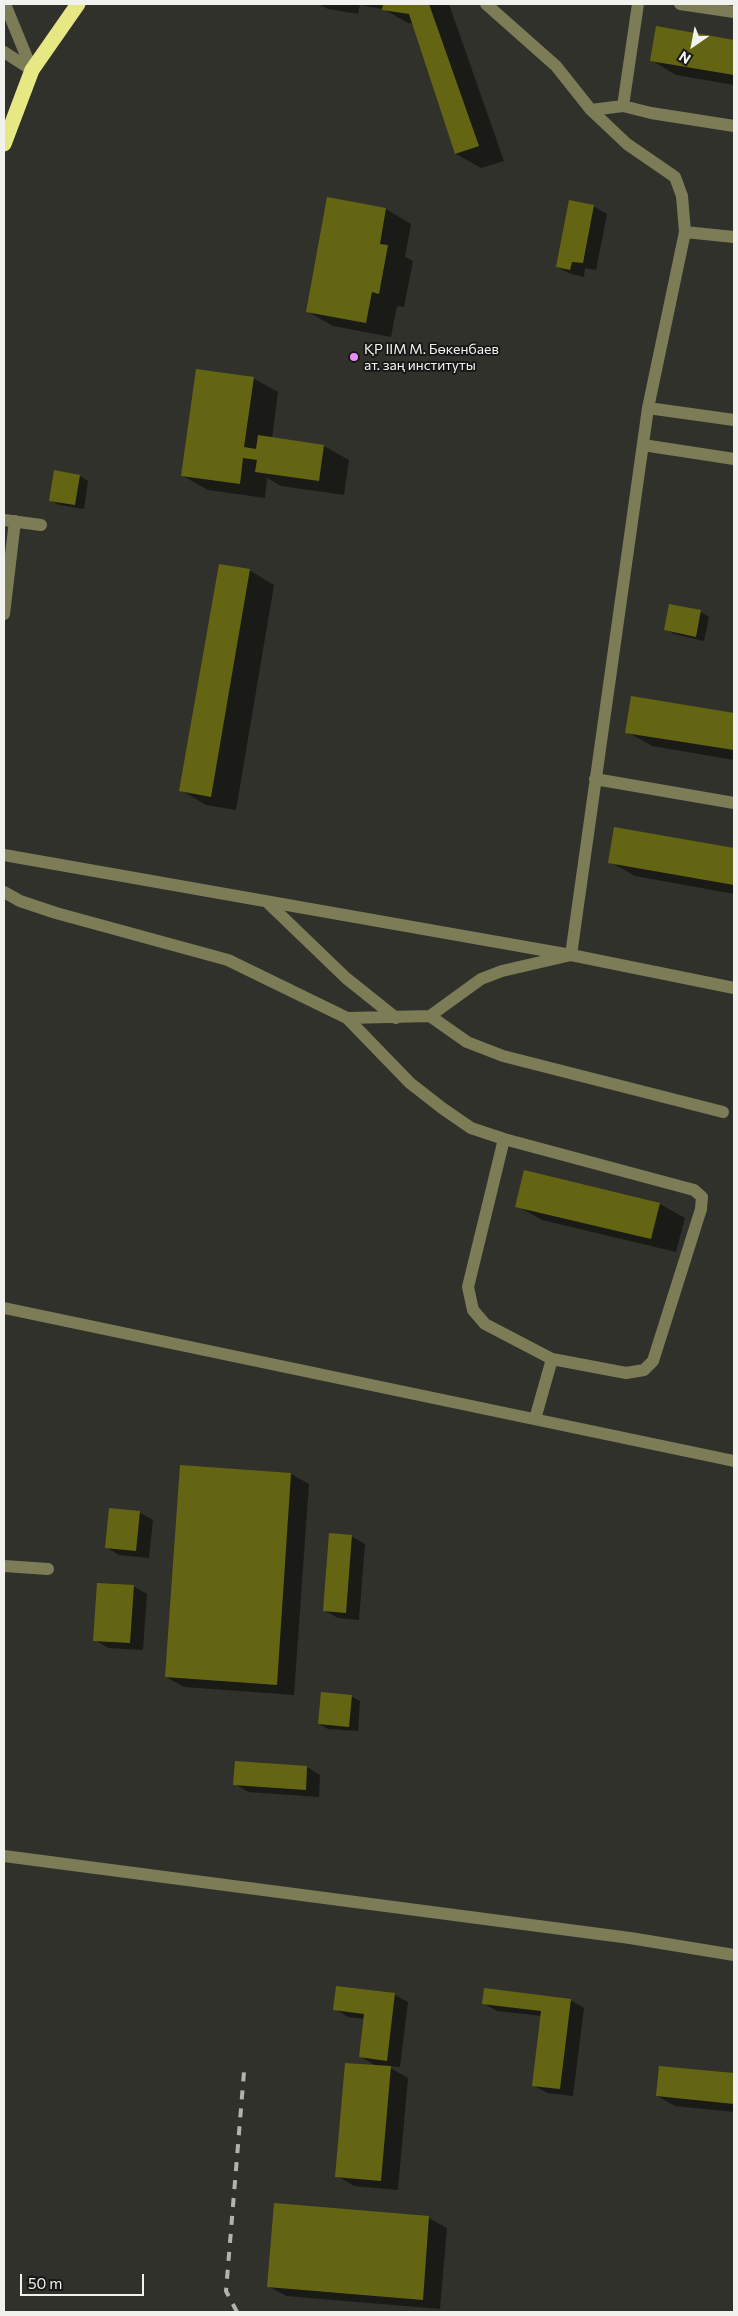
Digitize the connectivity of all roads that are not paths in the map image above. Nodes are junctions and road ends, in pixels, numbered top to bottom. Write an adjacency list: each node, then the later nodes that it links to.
1 (5, 4): 8 (street)
2 (78, 4): 8 (highway)
3 (486, 4): 10 (street)
4 (638, 4): 9 (street)
5 (680, 4): 6 (street)
6 (734, 12)
7 (4, 52): 8 (street)
8 (32, 70): 12 (highway)
9 (623, 106): 10 (street); 11 (street)
10 (591, 110): 13 (street)
11 (734, 126)
12 (4, 144)
13 (685, 232): 14 (street); 15 (street)
14 (734, 237)
15 (648, 408): 16 (street); 17 (street)
16 (734, 420)
17 (643, 445): 18 (street); 22 (street)
18 (734, 459)
19 (10, 520): 20 (street); 21 (street)
20 (41, 525)
21 (4, 614)
22 (595, 779): 23 (street); 27 (street)
23 (734, 803)
24 (4, 855): 26 (street)
25 (4, 892): 30 (street)
26 (266, 901): 27 (street); 31 (street)
27 (571, 955): 28 (street); 29 (street)
28 (734, 988)
29 (430, 1016): 31 (street); 32 (street)
30 (347, 1018): 31 (street); 33 (street)
31 (396, 1018)
32 (723, 1112)
33 (504, 1139): 35 (street); 35 (street)
34 (4, 1308): 36 (street)
35 (552, 1359): 36 (street)
36 (536, 1419): 37 (street)
37 (734, 1461)
38 (4, 1566): 39 (street)
39 (48, 1569)
40 (4, 1856): 41 (street)
41 (734, 1955)

